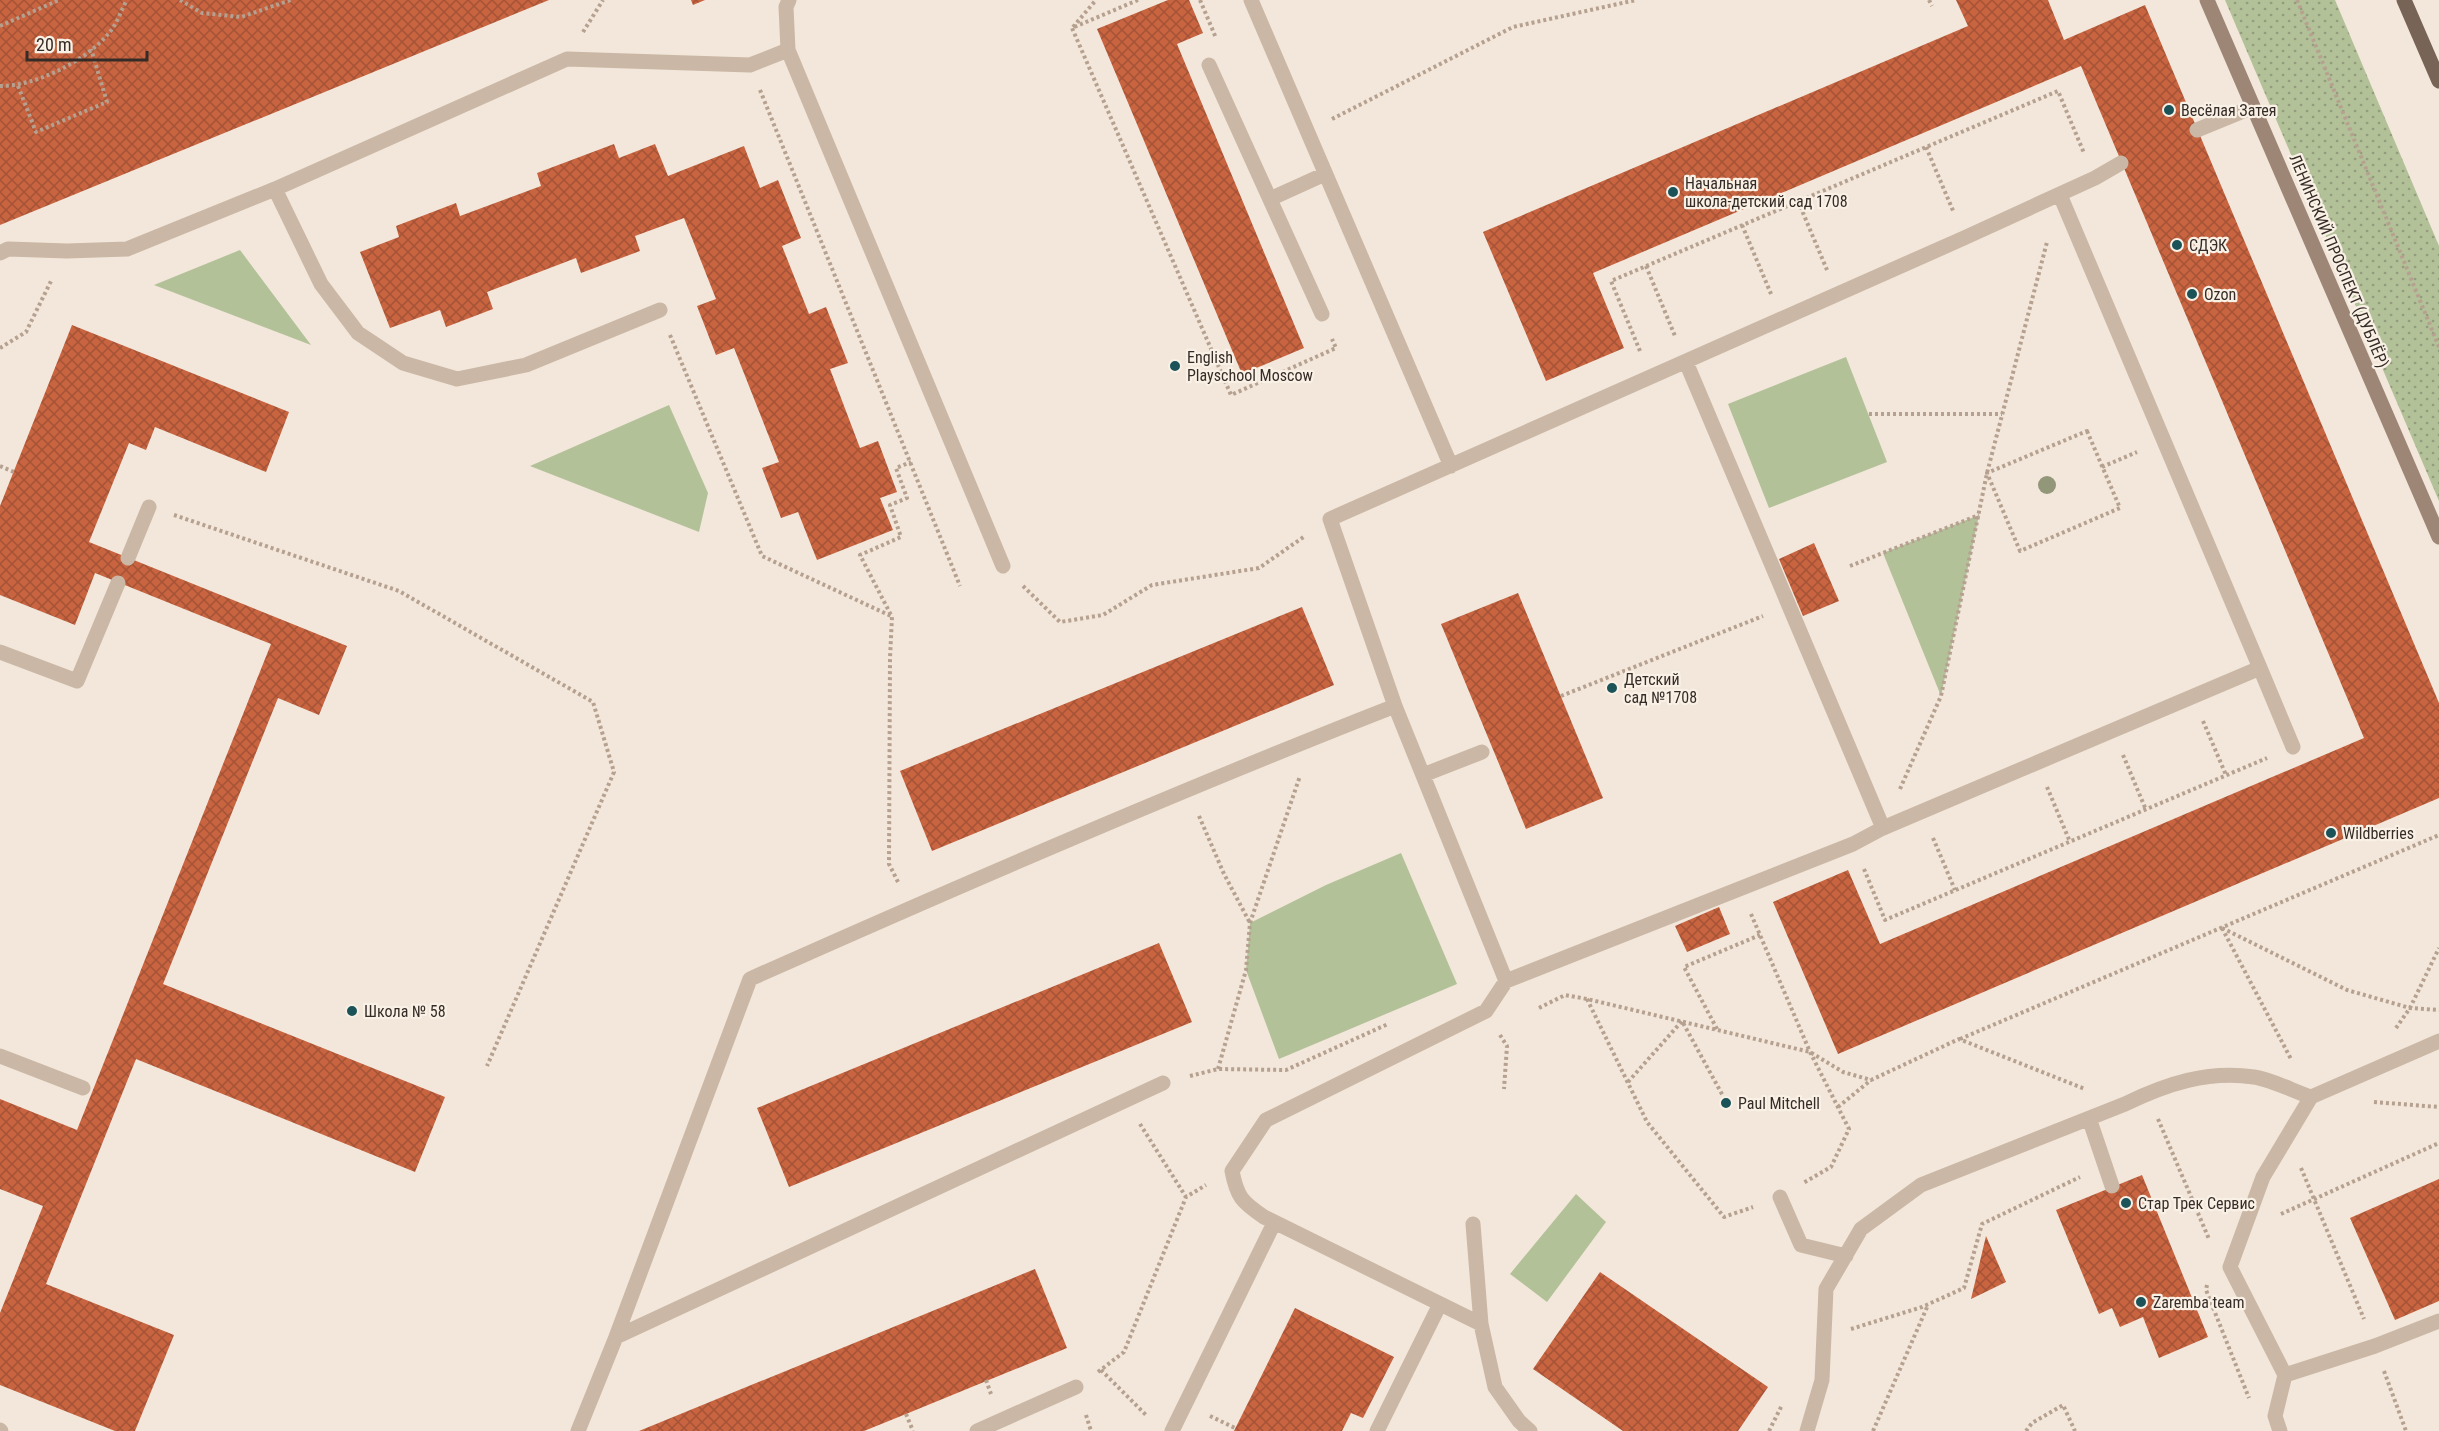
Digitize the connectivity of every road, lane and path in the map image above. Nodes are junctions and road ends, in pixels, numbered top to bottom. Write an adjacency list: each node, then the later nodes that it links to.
1 (59, 0): 16 (path)
2 (127, 0): 18 (path)
3 (180, 0): 4 (path)
4 (291, 0)
5 (789, 0): 19 (lane)
6 (1096, 0): 17 (path)
7 (1138, 0): 17 (path)
8 (1200, 0): 21 (path)
9 (1251, 0): 27 (lane)
10 (1636, 0): 27 (path)
11 (1929, 0): 15 (path)
12 (2207, 0): 25 (street, ЛЕНИНСКИЙ ПРОСПЕКТ (ДУБЛЁР))
13 (2297, 0): 46 (path)
14 (2404, 0): 22 (main road)
15 (1932, 6)
16 (0, 26)
17 (1072, 28): 44 (path)
18 (91, 50): 24 (path); 24 (path)
19 (788, 50): 20 (lane); 64 (lane)
20 (750, 64): 32 (lane); 53 (path)
21 (1209, 65): 34 (lane)
22 (2439, 81)
23 (0, 86): 24 (path)
24 (18, 86)
25 (2253, 107): 26 (lane); 62 (street, ЛЕНИНСКИЙ ПРОСПЕКТ (ДУБЛЁР))
26 (2197, 130)
27 (1307, 132): 30 (lane)
28 (1926, 147): 31 (path); 35 (path); 37 (path)
29 (2121, 163): 31 (lane)
30 (1325, 174): 34 (lane); 55 (lane)
31 (2095, 178): 33 (lane)
32 (275, 189): 39 (lane); 43 (lane)
33 (2060, 195): 37 (lane); 52 (lane)
34 (1270, 199): 44 (lane)
35 (1798, 201): 36 (path); 42 (path)
36 (1742, 225): 41 (path); 45 (path)
37 (1964, 238): 42 (lane)
38 (2048, 241): 51 (path)
39 (67, 251): 40 (lane); 47 (path)
40 (0, 253)
41 (1646, 266): 48 (path); 49 (path)
42 (1838, 295): 45 (lane)
43 (660, 310): 69 (path)
44 (1322, 314)
45 (1782, 320): 48 (lane)
46 (2439, 347)
47 (0, 348)
48 (1686, 362): 49 (lane); 68 (lane)
49 (1651, 376): 55 (lane)
50 (1869, 414): 51 (path)
51 (2002, 414): 58 (path)
52 (2164, 441): 56 (path); 71 (lane)
53 (911, 462): 67 (path); 69 (path)
54 (0, 466): 57 (path)
55 (1451, 466): 61 (lane)
56 (2102, 467): 58 (path); 58 (path)
57 (14, 472)
58 (1987, 473): 60 (path)
59 (149, 507): 63 (lane); 109 (path)
60 (1978, 515): 65 (path); 85 (path)
61 (1330, 519): 64 (path); 74 (lane)
62 (2439, 537)
63 (128, 558)
64 (1003, 566)
65 (1850, 566)
66 (118, 583): 70 (lane)
67 (960, 586)
68 (1789, 605): 72 (path); 85 (lane)
69 (892, 617): 91 (path)
70 (0, 652)
71 (2260, 668): 73 (lane); 77 (lane)
72 (1561, 696)
73 (2193, 697): 75 (lane); 81 (path)
74 (1395, 706): 76 (lane); 80 (lane)
75 (2112, 731): 79 (lane); 83 (path)
76 (1312, 738): 82 (lane); 92 (path)
77 (2293, 747): 81 (path)
78 (1482, 752): 80 (lane)
79 (2037, 763): 84 (lane); 87 (path)
80 (1423, 775): 96 (lane)
81 (2226, 775): 83 (path)
82 (1188, 790): 91 (lane); 92 (path)
83 (2146, 810): 87 (path)
84 (1922, 812): 85 (lane); 90 (path)
85 (1883, 828): 88 (lane)
86 (2439, 836): 93 (path)
87 (2070, 842): 90 (path)
88 (1853, 844): 89 (lane); 90 (path)
89 (1740, 889): 94 (path); 96 (lane)
90 (1955, 890)
91 (909, 908): 136 (lane)
92 (1250, 923): 102 (path)
93 (2222, 928): 99 (path); 105 (path); 117 (path)
94 (1760, 935): 104 (path); 107 (path)
95 (2439, 948): 99 (path)
96 (1506, 981): 101 (lane)
97 (1587, 999): 98 (path); 103 (path); 112 (path)
98 (1539, 1008)
99 (2410, 1008): 100 (path); 110 (path)
100 (2439, 1010)
101 (1486, 1011): 115 (path); 128 (lane)
102 (1398, 1020)
103 (1682, 1022): 104 (path); 112 (path); 116 (path)
104 (1718, 1030): 107 (path)
105 (1959, 1039): 111 (path); 119 (path)
106 (2439, 1041): 110 (lane)
107 (1810, 1052): 111 (path); 120 (path)
108 (0, 1056): 114 (lane)
109 (487, 1066)
110 (2367, 1071): 117 (lane)
111 (1871, 1080): 120 (path)
112 (1628, 1082): 126 (path)
113 (1163, 1083): 118 (lane)
114 (83, 1088)
115 (1504, 1089)
116 (1723, 1095)
117 (2311, 1097): 119 (lane); 122 (lane)
118 (1126, 1101): 136 (lane); 139 (path)
119 (2125, 1104): 121 (lane)
120 (1839, 1107): 126 (path)
121 (2089, 1118): 124 (lane); 131 (lane)
122 (2288, 1137): 127 (path); 130 (lane)
123 (2439, 1143): 127 (path)
124 (2105, 1165): 125 (lane); 133 (path)
125 (2112, 1186)
126 (1780, 1197): 131 (lane)
127 (2314, 1199): 130 (path); 138 (path)
128 (1274, 1223): 132 (lane); 147 (lane)
129 (1473, 1224): 135 (lane)
130 (2243, 1231): 140 (lane)
131 (1846, 1256): 137 (lane)
132 (1440, 1304): 135 (lane); 148 (lane)
133 (1928, 1304): 137 (path); 151 (path)
134 (2439, 1321): 138 (lane)
135 (1481, 1324): 149 (lane)
136 (616, 1337): 144 (lane)
137 (1823, 1337): 150 (lane)
138 (2375, 1346): 140 (lane); 155 (path)
139 (1100, 1370): 141 (path); 143 (path)
140 (2285, 1375): 154 (lane)
141 (1077, 1388): 146 (lane)
142 (906, 1414): 145 (path)
143 (1154, 1422)
144 (578, 1431)
145 (913, 1431)
146 (977, 1431)
147 (1172, 1431)
148 (1377, 1431)
149 (1530, 1431)
150 (1807, 1431)
151 (1873, 1431)
152 (2026, 1431): 153 (path)
153 (2075, 1431)
154 (2280, 1431)
155 (2406, 1431)

